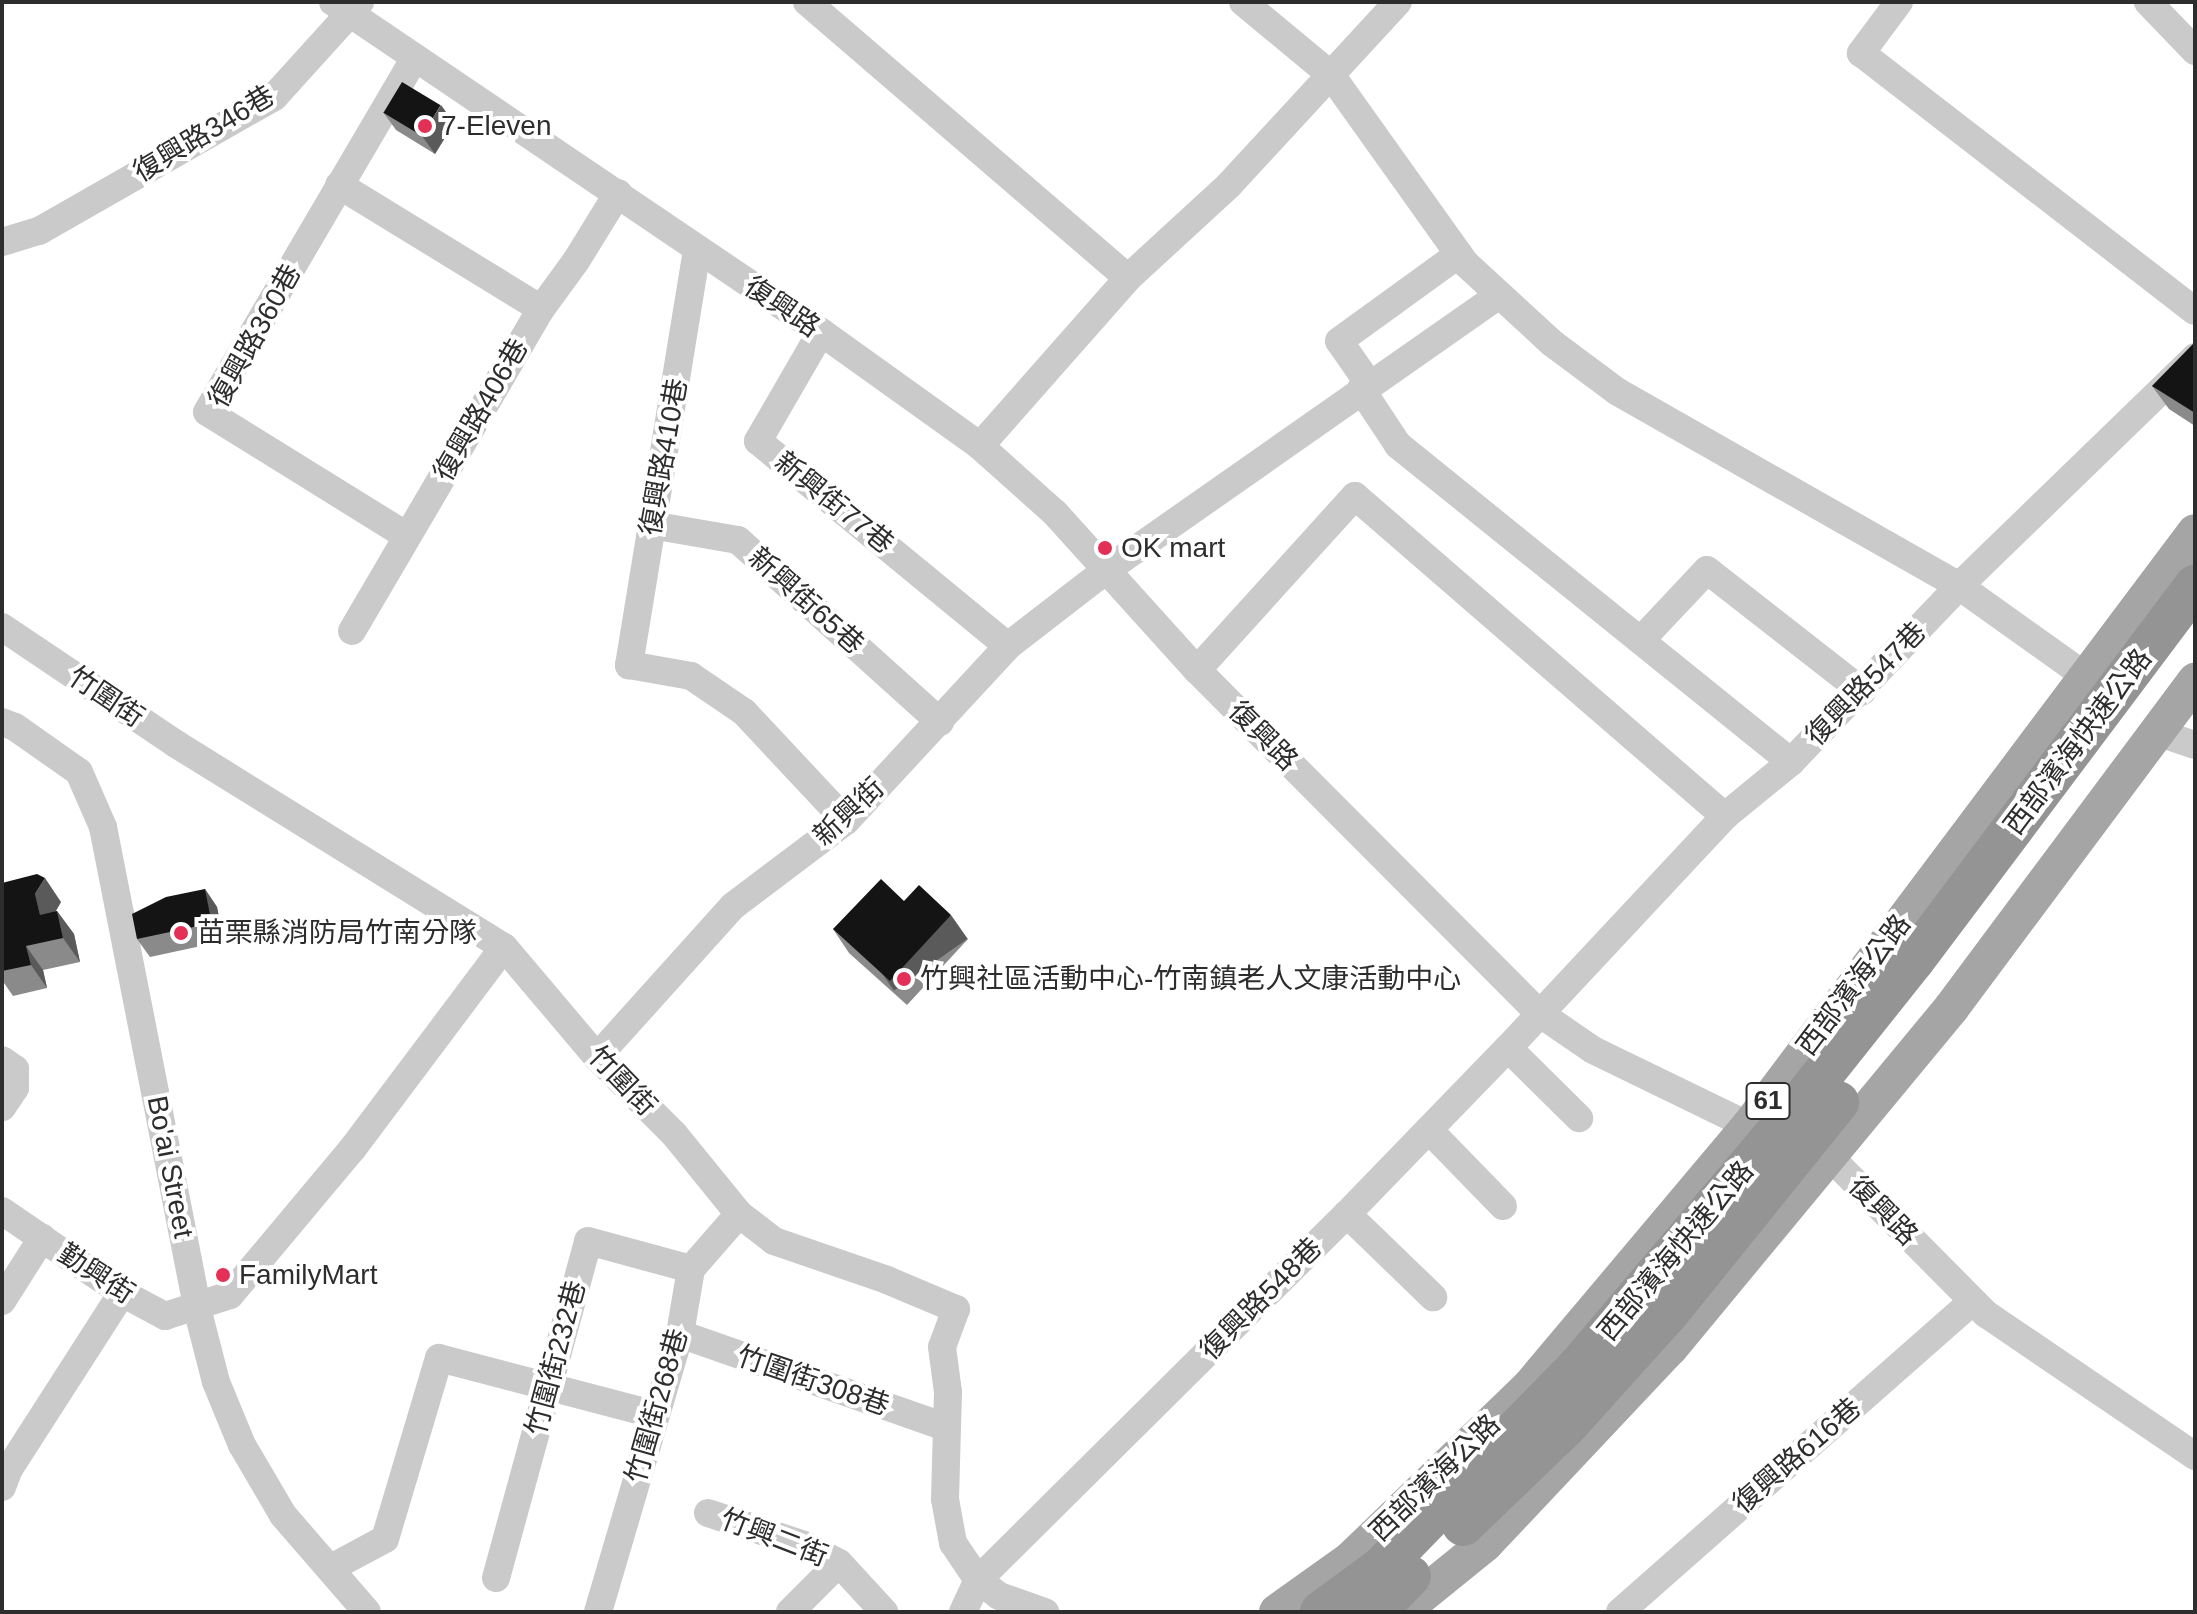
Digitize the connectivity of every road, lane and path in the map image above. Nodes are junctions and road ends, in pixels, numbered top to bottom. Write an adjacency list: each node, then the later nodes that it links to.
1 (807, 2): 15 (street)
2 (1243, 2): 9 (street)
3 (1398, 2): 9 (street)
4 (1899, 2): 18 (street)
5 (2148, 2): 7 (street)
6 (348, 6): 8 (street, 復興路); 12 (street, 復興路346巷)
7 (2195, 51)
8 (415, 58): 10 (street, 復興路360巷); 11 (street, 復興路)
9 (1331, 75): 14 (street); 15 (street)
10 (339, 185): 17 (street); 25 (street, 復興路360巷)
11 (618, 193): 13 (street, 復興路); 17 (street, 復興路406巷)
12 (2, 242)
13 (697, 250): 19 (street, 復興路); 23 (street, 復興路410巷)
14 (1459, 254): 16 (street); 21 (street)
15 (1128, 278): 22 (street)
16 (1499, 295): 21 (street, 新興街); 27 (street)
17 (541, 309): 25 (street, 復興路406巷)
18 (2195, 311)
19 (821, 332): 22 (street, 復興路); 33 (street, 新興街77巷)
20 (2195, 357): 27 (street, 復興路547巷)
21 (1365, 386): 26 (street, 新興街); 32 (street)
22 (980, 446): 26 (street, 復興路)
23 (651, 525): 39 (street, 新興街65巷); 44 (street, 復興路410巷)
24 (2195, 532): 35 (main road, 西部濱海公路 / 61)
25 (407, 536): 31 (street, 復興路406巷)
26 (1105, 571): 33 (street, 新興街); 34 (street, 復興路)
27 (1959, 586): 35 (street); 37 (street, 復興路547巷)
28 (2195, 586): 53 (highway, 西部濱海快速公路 / 61)
29 (2, 627): 45 (street, 竹圍街)
30 (2195, 630): 53 (highway, 西部濱海快速公路 / 61)
31 (352, 631)
32 (1641, 640): 37 (street); 42 (street)
33 (1008, 646): 39 (street, 新興街)
34 (1197, 670): 43 (street); 46 (street, 復興路)
35 (2085, 676): 53 (main road, 西部濱海公路 / 61)
36 (2195, 681): 40 (main road, 西部濱海公路 / 61)
37 (1862, 691): 42 (street, 復興路547巷)
38 (2, 722): 64 (street, Bo'ai Street)
39 (940, 722): 44 (street, 新興街)
40 (2156, 732): 41 (street); 53 (main road, 西部濱海公路 / 61)
41 (2195, 745)
42 (1791, 762): 43 (street, 復興路547巷)
43 (1725, 816): 46 (street, 復興路547巷)
44 (846, 821): 48 (street, 新興街)
45 (504, 947): 48 (street, 竹圍街); 64 (street, 勤興街)
46 (1539, 1013): 47 (street, 復興路548巷); 53 (street, 復興路)
47 (1508, 1048): 51 (street); 52 (street, 復興路548巷)
48 (597, 1057): 56 (street, 竹圍街)
49 (2, 1060): 50 (street)
50 (2, 1107)
51 (1579, 1118)
52 (1429, 1130): 54 (street); 57 (street, 復興路548巷)
53 (1785, 1145): 63 (street, 復興路); 76 (highway, 西部濱海快速公路 / 61); 76 (main road, 西部濱海公路 / 61); 83 (main road, 西部濱海公路 / 61)
54 (1503, 1206)
55 (2, 1211): 58 (street, 勤興街)
56 (739, 1214): 59 (street); 68 (street, 竹圍街)
57 (1347, 1214): 61 (street); 75 (street, 復興路548巷)
58 (42, 1238): 60 (street, 勤興街); 62 (street)
59 (691, 1269): 65 (street, 竹圍街268巷); 66 (street, 竹圍街232巷)
60 (122, 1293): 64 (street, 勤興街); 70 (street)
61 (1433, 1297)
62 (2, 1301)
63 (1973, 1301): 69 (street, 復興路); 88 (street, 復興路616巷)
64 (197, 1308): 73 (street, Bo'ai Street)
65 (680, 1334): 67 (street, 竹圍街268巷); 68 (street, 竹圍街308巷)
66 (549, 1386): 67 (street); 73 (street); 74 (street, 竹圍街232巷)
67 (653, 1414): 78 (street, 竹圍街268巷)
68 (946, 1427): 75 (street, 竹圍街)
69 (2195, 1456)
70 (2, 1487)
71 (708, 1513): 72 (street, 竹興二街)
72 (839, 1563): 79 (street, 竹興二街); 80 (street, 竹興二街)
73 (331, 1568): 77 (street, Bo'ai Street)
74 (496, 1578)
75 (978, 1580): 81 (street); 82 (street, 竹圍街)
76 (1397, 1586): 84 (highway); 85 (highway, 西部濱海快速公路 / 61); 86 (highway, 西部濱海快速公路 / 61); 87 (highway)
77 (367, 1612)
78 (598, 1612)
79 (790, 1612)
80 (884, 1612)
81 (963, 1612)
82 (1045, 1612)
83 (1277, 1612)
84 (1303, 1612)
85 (1321, 1612)
86 (1363, 1612)
87 (1375, 1612)
88 (1620, 1612)

